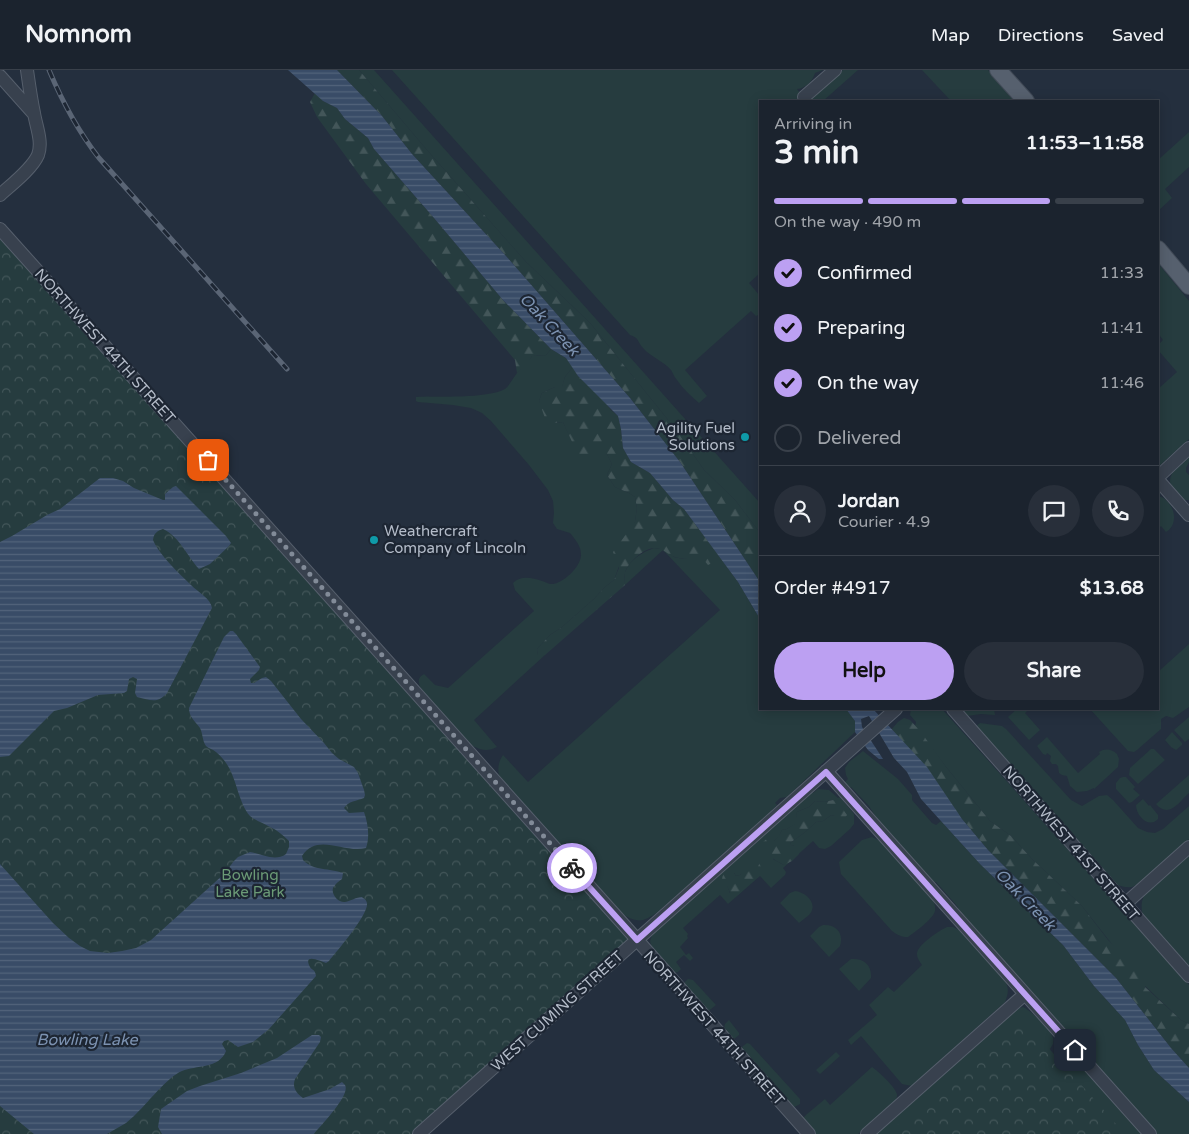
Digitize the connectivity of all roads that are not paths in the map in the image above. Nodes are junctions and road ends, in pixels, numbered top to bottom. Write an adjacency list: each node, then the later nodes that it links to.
1 (27, 70): 7 (street)
2 (835, 70): 5 (street)
3 (998, 70): 6 (main road)
4 (0, 76): 7 (street)
5 (804, 98)
6 (1025, 100)
7 (34, 114): 8 (street)
8 (0, 195)
9 (0, 229): 21 (street, NORTHWEST 44TH STREET)
10 (1159, 250): 11 (main road)
11 (1189, 286)
12 (1189, 448): 13 (street)
13 (1159, 477)
14 (1159, 479): 15 (street)
15 (1189, 515)
16 (895, 710): 18 (street, WEST CUMING STREET)
17 (954, 710): 20 (street, NORTHWEST 41ST STREET)
18 (826, 772): 21 (street, WEST CUMING STREET); 23 (street)
19 (1189, 847): 20 (street)
20 (1125, 904): 22 (street, NORTHWEST 41ST STREET)
21 (637, 940): 24 (street, WEST CUMING STREET); 25 (street, NORTHWEST 44TH STREET)
22 (1189, 976)
23 (1025, 994): 26 (street); 27 (street)
24 (419, 1134)
25 (808, 1134)
26 (867, 1134)
27 (1150, 1134)

